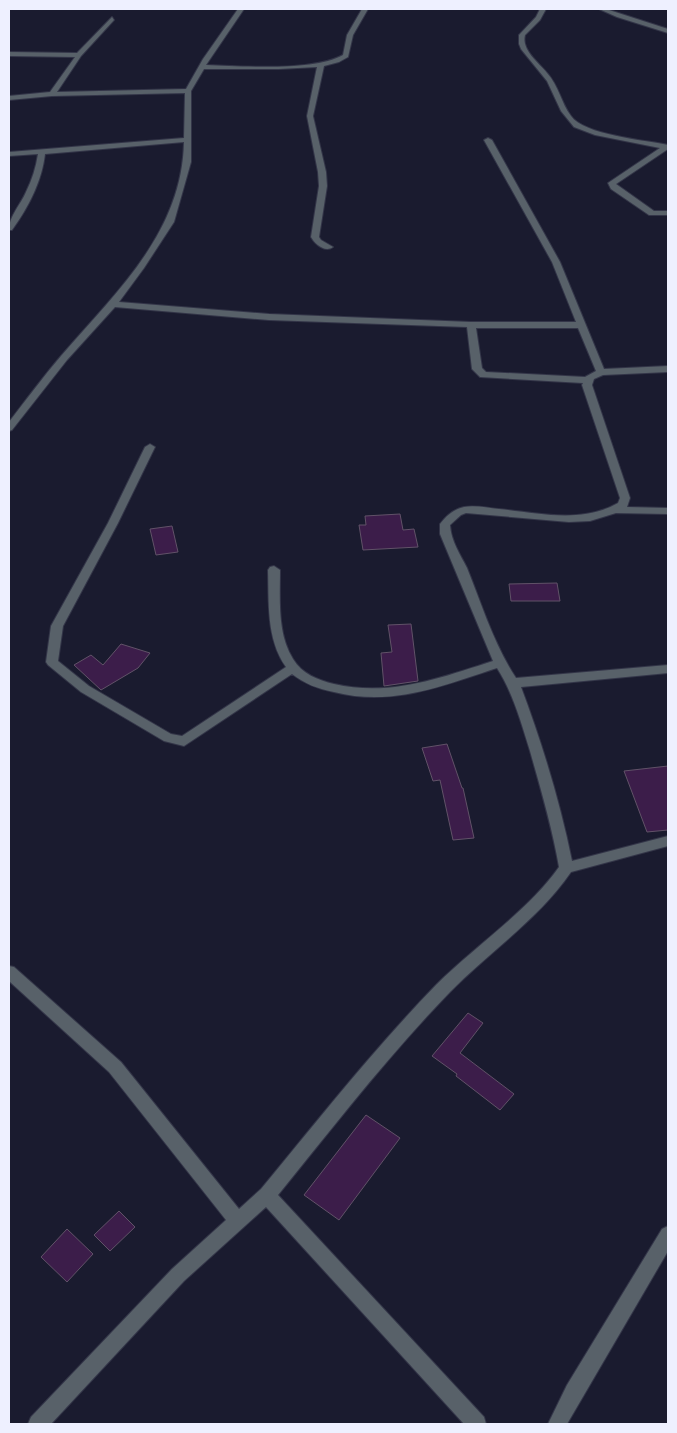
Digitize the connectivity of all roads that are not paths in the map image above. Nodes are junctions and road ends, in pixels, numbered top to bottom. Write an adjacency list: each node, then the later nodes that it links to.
1 (241, 9): 10 (street)
2 (365, 9): 9 (street)
3 (543, 9): 16 (street)
4 (602, 9): 6 (street)
5 (112, 19): 8 (street)
6 (668, 31)
7 (9, 54): 8 (street)
8 (79, 55): 12 (street)
9 (321, 65): 10 (street); 21 (street)
10 (202, 67): 11 (street)
11 (188, 91): 12 (street); 14 (street)
12 (52, 94): 13 (street)
13 (9, 98)
14 (186, 140): 17 (street); 22 (street)
15 (488, 140): 24 (street)
16 (667, 147): 19 (street)
17 (42, 152): 18 (street); 20 (street)
18 (9, 154)
19 (668, 213)
20 (9, 228)
21 (329, 247)
22 (114, 304): 23 (street); 28 (street)
23 (471, 325): 24 (street); 27 (street)
24 (582, 326): 26 (street)
25 (668, 369): 26 (street)
26 (601, 372): 27 (street)
27 (589, 380): 30 (street)
28 (9, 428)
29 (150, 447): 34 (street)
30 (617, 510): 31 (street); 33 (street)
31 (668, 511)
32 (274, 570): 34 (street)
33 (500, 663): 34 (street); 36 (street)
34 (292, 668)
35 (668, 668): 36 (street)
36 (513, 684): 38 (street)
37 (668, 841): 38 (street)
38 (566, 868): 40 (street)
39 (9, 972): 41 (street)
40 (267, 1195): 41 (street); 44 (street)
41 (237, 1220): 43 (street)
42 (668, 1235): 45 (street)
43 (38, 1424)
44 (477, 1424)
45 (557, 1424)

